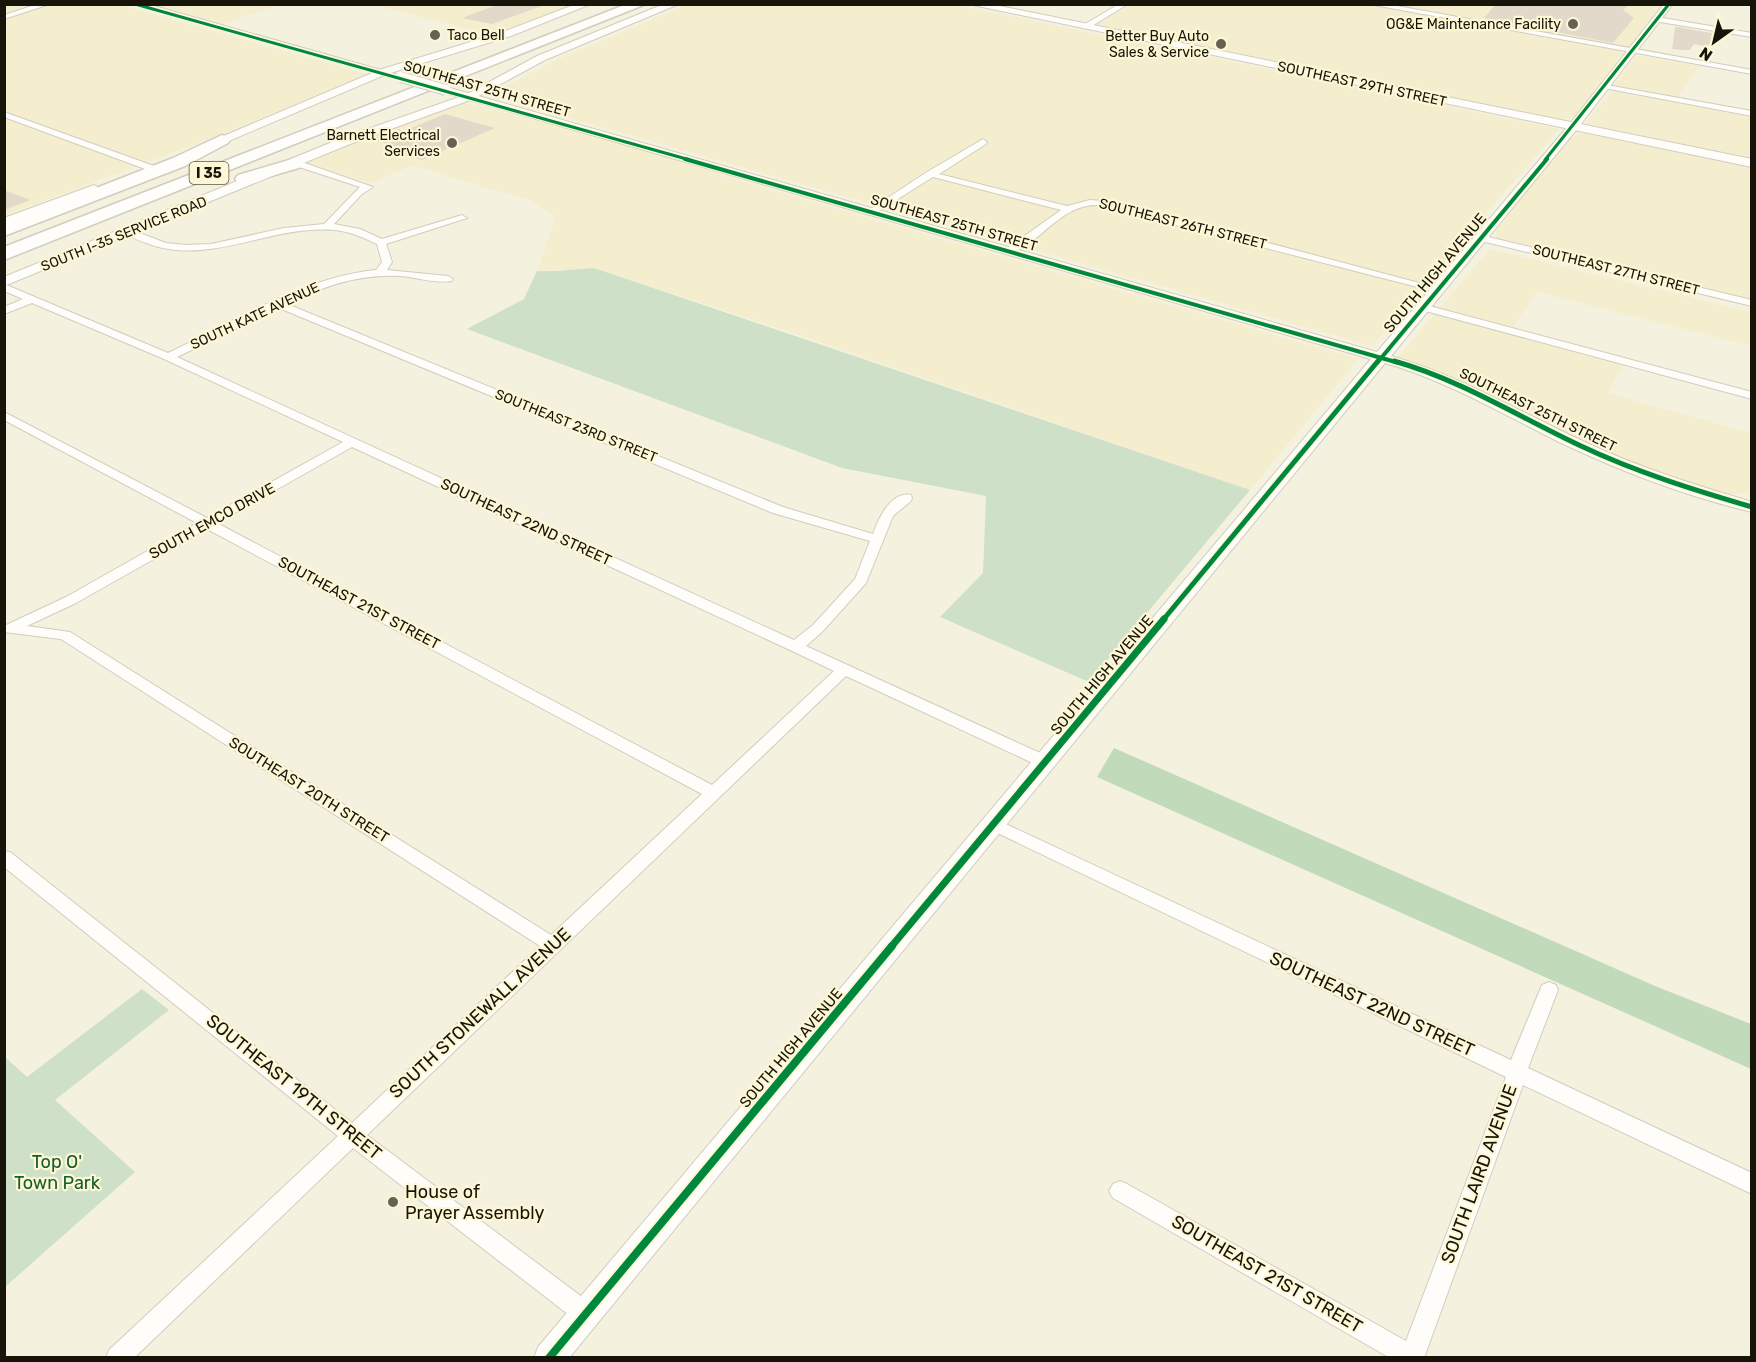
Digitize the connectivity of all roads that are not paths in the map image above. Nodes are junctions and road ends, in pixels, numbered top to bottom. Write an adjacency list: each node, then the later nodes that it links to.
1 (47, 4): 11 (street)
2 (135, 4): 16 (street, SOUTHEAST 25TH STREET)
3 (586, 4): 16 (main road)
4 (618, 4): 37 (highway, I 35)
5 (640, 4): 40 (highway, I 35)
6 (674, 4): 19 (main road, SOUTH I-35 SERVICE ROAD)
7 (973, 4): 13 (main road, SOUTHEAST 29TH STREET)
8 (1125, 4): 13 (street)
9 (1371, 4): 15 (street)
10 (1669, 4): 12 (street, SOUTH HIGH AVENUE)
11 (4, 17)
12 (1657, 19): 14 (street); 15 (street, SOUTH HIGH AVENUE)
13 (1084, 27): 22 (main road, SOUTHEAST 29TH STREET)
14 (1752, 35)
15 (1633, 51): 17 (street); 18 (street, SOUTH HIGH AVENUE)
16 (383, 72): 19 (street, SOUTHEAST 25TH STREET, bridge); 23 (main road)
17 (1752, 72)
18 (1604, 86): 21 (street); 22 (street, SOUTH HIGH AVENUE)
19 (469, 97): 25 (main road, SOUTH I-35 SERVICE ROAD); 30 (street, SOUTHEAST 25TH STREET)
20 (4, 114): 27 (street)
21 (1752, 114)
22 (1572, 127): 26 (main road, SOUTHEAST 29TH STREET); 36 (street, SOUTH HIGH AVENUE)
23 (222, 140): 27 (main road); 34 (highway)
24 (983, 142): 28 (street)
25 (296, 163): 33 (street); 35 (main road, SOUTH I-35 SERVICE ROAD); 41 (highway)
26 (1752, 163)
27 (151, 168): 32 (main road)
28 (930, 174): 29 (street, SOUTHEAST 26TH STREET); 30 (street)
29 (1068, 209): 39 (street); 46 (street, SOUTHEAST 26TH STREET)
30 (871, 212): 39 (street, SOUTHEAST 25TH STREET)
31 (462, 218): 38 (street)
32 (4, 223)
33 (327, 226): 35 (street); 38 (street)
34 (4, 231)
35 (129, 232): 44 (main road, SOUTH I-35 SERVICE ROAD)
36 (1480, 238): 46 (street, SOUTH HIGH AVENUE); 48 (street, SOUTHEAST 27TH STREET)
37 (4, 241)
38 (381, 242): 42 (street)
39 (1010, 251): 53 (street, SOUTHEAST 25TH STREET)
40 (4, 254)
41 (4, 264)
42 (380, 272): 43 (street, SOUTH KATE AVENUE); 49 (street, SOUTH KATE AVENUE)
43 (448, 279)
44 (4, 282)
45 (4, 287): 47 (street, SOUTHEAST 22ND STREET)
46 (1437, 289): 50 (street, SOUTH HIGH AVENUE)
47 (32, 299): 51 (street); 52 (street, SOUTHEAST 22ND STREET)
48 (1752, 303)
49 (279, 304): 52 (street, SOUTH KATE AVENUE); 60 (street, SOUTHEAST 23RD STREET)
50 (1422, 307): 53 (street, SOUTH HIGH AVENUE); 54 (street)
51 (4, 311)
52 (168, 357): 56 (street, SOUTHEAST 22ND STREET)
53 (1381, 357): 58 (street, SOUTHEAST 25TH STREET); 67 (street, SOUTH HIGH AVENUE)
54 (1752, 396)
55 (4, 415): 59 (street, SOUTHEAST 21ST STREET)
56 (352, 442): 59 (street, SOUTH EMCO DRIVE); 65 (street, SOUTHEAST 22ND STREET)
57 (906, 498): 60 (street)
58 (1752, 507)
59 (210, 523): 61 (street, SOUTH EMCO DRIVE); 68 (street, SOUTHEAST 21ST STREET)
60 (877, 539): 65 (street)
61 (71, 600): 62 (street, SOUTH EMCO DRIVE); 63 (street, SOUTH EMCO DRIVE)
62 (53, 622): 64 (street, SOUTHEAST 20TH STREET)
63 (7, 630): 64 (street, SOUTHEAST 20TH STREET)
64 (65, 635): 71 (street, SOUTHEAST 20TH STREET)
65 (795, 647): 66 (street, SOUTHEAST 22ND STREET)
66 (844, 670): 67 (street, SOUTHEAST 22ND STREET); 68 (street, SOUTH STONEWALL AVENUE)
67 (1045, 762): 69 (street, SOUTH HIGH AVENUE)
68 (714, 793): 71 (street, SOUTH STONEWALL AVENUE)
69 (993, 824): 73 (street, SOUTHEAST 22ND STREET); 77 (street, SOUTH HIGH AVENUE)
70 (4, 857): 74 (street, SOUTHEAST 19TH STREET)
71 (552, 945): 74 (street, SOUTH STONEWALL AVENUE)
72 (1549, 990): 73 (street, SOUTH LAIRD AVENUE)
73 (1516, 1072): 75 (street, SOUTHEAST 22ND STREET); 78 (street, SOUTH LAIRD AVENUE)
74 (352, 1135): 77 (street, SOUTHEAST 19TH STREET); 79 (street, SOUTH STONEWALL AVENUE)
75 (1752, 1184)
76 (1120, 1191): 78 (street, SOUTHEAST 21ST STREET)
77 (586, 1314): 80 (street, SOUTH HIGH AVENUE)
78 (1412, 1357)
79 (117, 1358)
80 (549, 1358)

